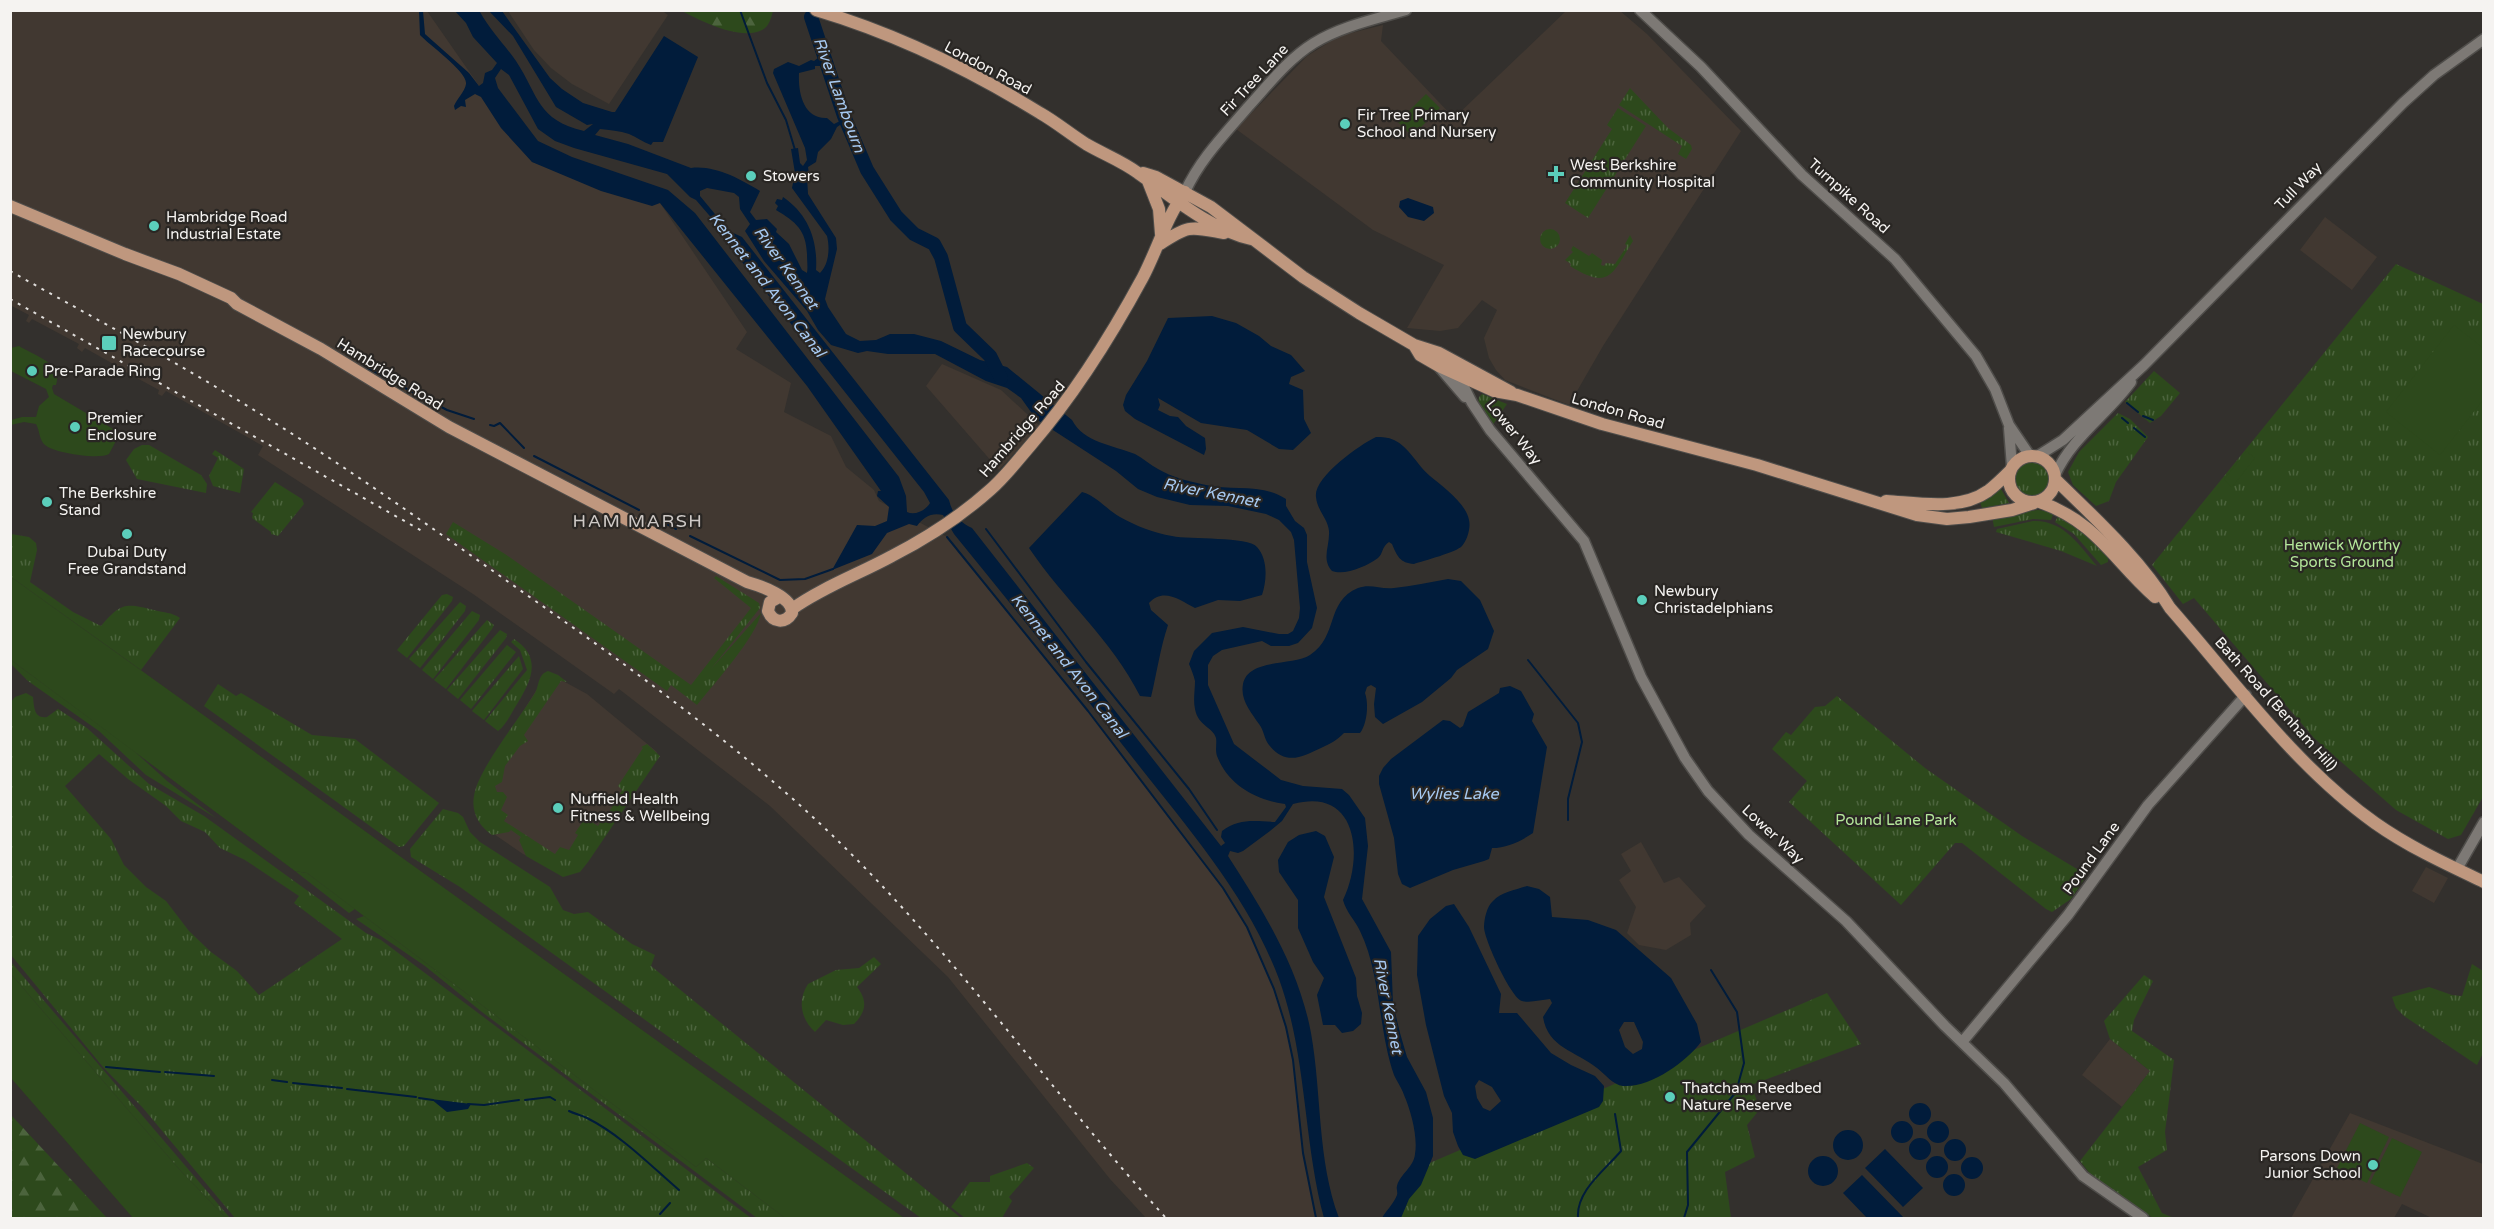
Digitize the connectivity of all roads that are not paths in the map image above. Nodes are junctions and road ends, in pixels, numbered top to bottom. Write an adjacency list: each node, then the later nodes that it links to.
1 (816, 10): 5 (main road, London Road)
2 (1406, 10): 7 (street, Fir Tree Lane)
3 (1640, 10): 18 (street, Turnpike Road)
4 (2484, 39): 13 (street, Tull Way)
5 (1137, 172): 6 (main road, London Road); 7 (main road, London Road)
6 (1148, 181): 7 (main road, London Road); 10 (main road)
7 (1183, 200): 9 (main road, London Road); 10 (main road, Hambridge Road); 11 (main road, London Road)
8 (10, 206): 25 (main road, Hambridge Road)
9 (1237, 236): 10 (main road); 11 (main road, London Road)
10 (1163, 239): 24 (main road, Hambridge Road)
11 (1251, 239): 12 (main road, London Road)
12 (1442, 361): 14 (main road, London Road); 16 (main road, London Road); 17 (street, Lower Way)
13 (2144, 365): 19 (street, Tull Way); 21 (street, Tull Way)
14 (1459, 375): 15 (main road, London Road); 17 (street, Lower Way)
15 (1486, 388): 16 (main road, London Road); 17 (street)
16 (1517, 395): 22 (main road, London Road)
17 (1472, 403): 32 (street, Lower Way)
18 (2009, 425): 19 (street, Turnpike Road); 20 (street, Turnpike Road)
19 (2033, 456): 20 (main road); 21 (main road)
20 (2011, 469): 22 (main road); 23 (main road)
21 (2056, 477): 23 (main road); 26 (main road, Bath Road (Benham Hill))
22 (1873, 500): 23 (main road)
23 (2037, 502): 26 (main road, Bath Road (Benham Hill))
24 (817, 592): 25 (main road, Hambridge Road); 27 (main road, Hambridge Road)
25 (777, 600): 27 (main road); 27 (main road)
26 (2170, 608): 28 (main road, Bath Road (Benham Hill))
27 (792, 609)
28 (2246, 695): 30 (main road, Bath Road (Benham Hill)); 32 (street, Pound Lane)
29 (2484, 822): 30 (street)
30 (2457, 869): 31 (main road, Bath Road (Benham Hill))
31 (2484, 882)
32 (1963, 1041): 33 (street, Lower Way)
33 (2143, 1218)

